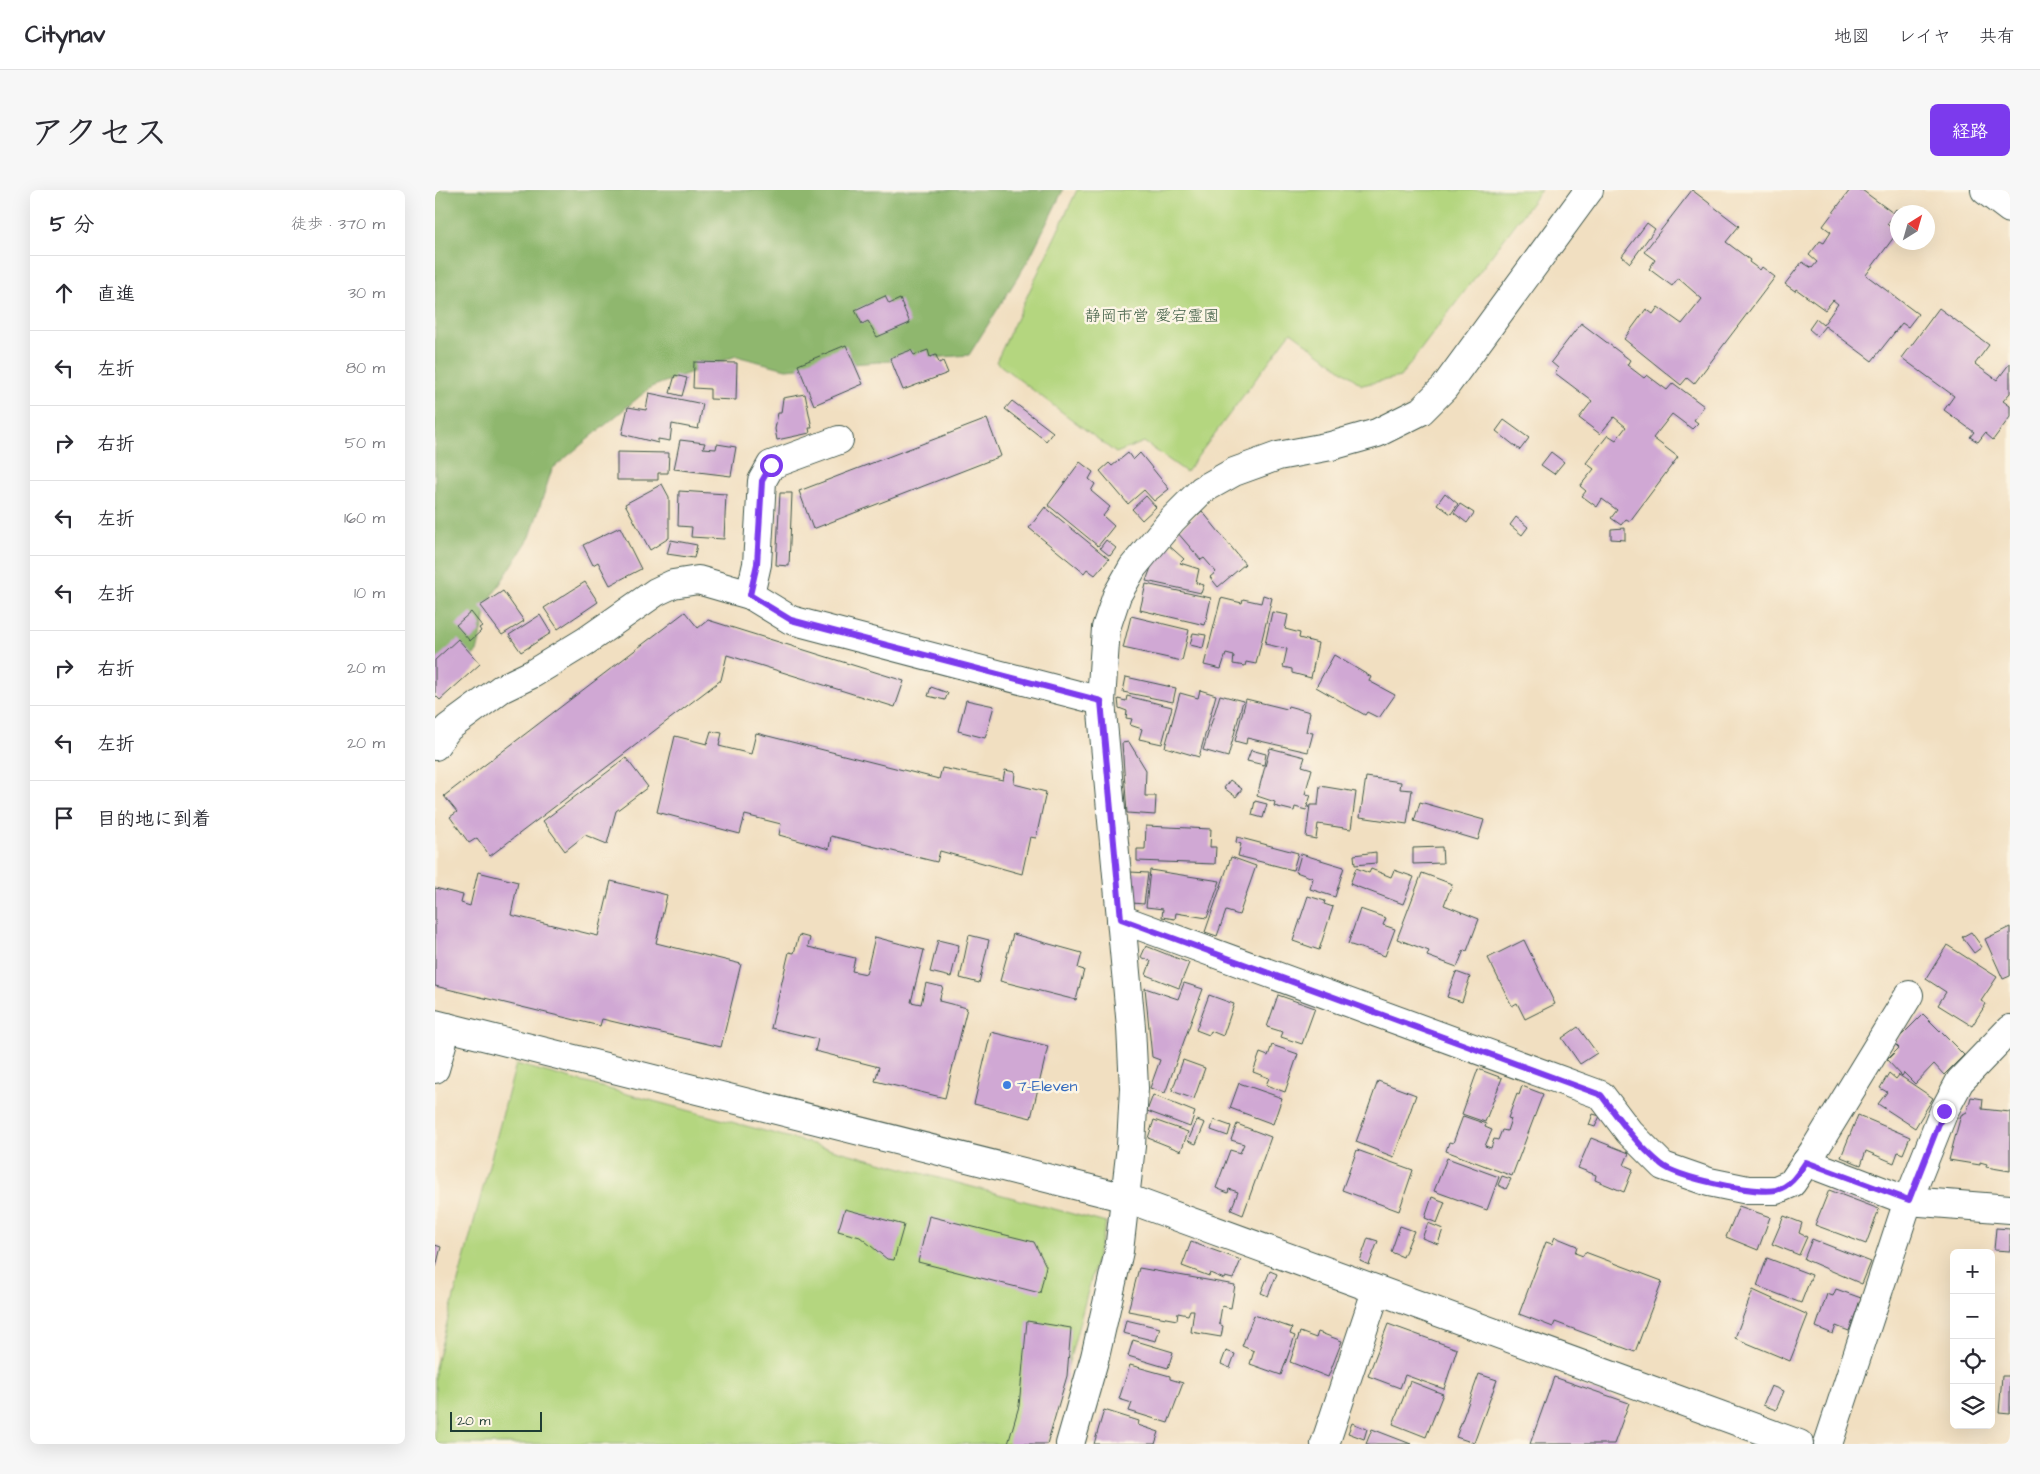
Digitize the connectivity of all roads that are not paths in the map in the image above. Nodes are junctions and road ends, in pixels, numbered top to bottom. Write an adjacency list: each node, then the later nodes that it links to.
1 (1589, 190): 6 (street)
2 (1985, 190): 3 (street)
3 (2010, 209)
4 (839, 440): 5 (street)
5 (750, 595): 6 (street); 7 (street)
6 (1101, 701): 8 (street)
7 (435, 746)
8 (1121, 919): 13 (street); 14 (street)
9 (1909, 995): 13 (street)
10 (441, 1025): 12 (street); 14 (street)
11 (2010, 1029): 15 (street)
12 (435, 1069)
13 (1806, 1162): 15 (street)
14 (1125, 1198): 17 (street); 18 (street)
15 (1909, 1200): 16 (street); 21 (street)
16 (2010, 1209)
17 (1376, 1291): 19 (street); 20 (street)
18 (1070, 1444)
19 (1325, 1444)
20 (1799, 1444)
21 (1828, 1444)

